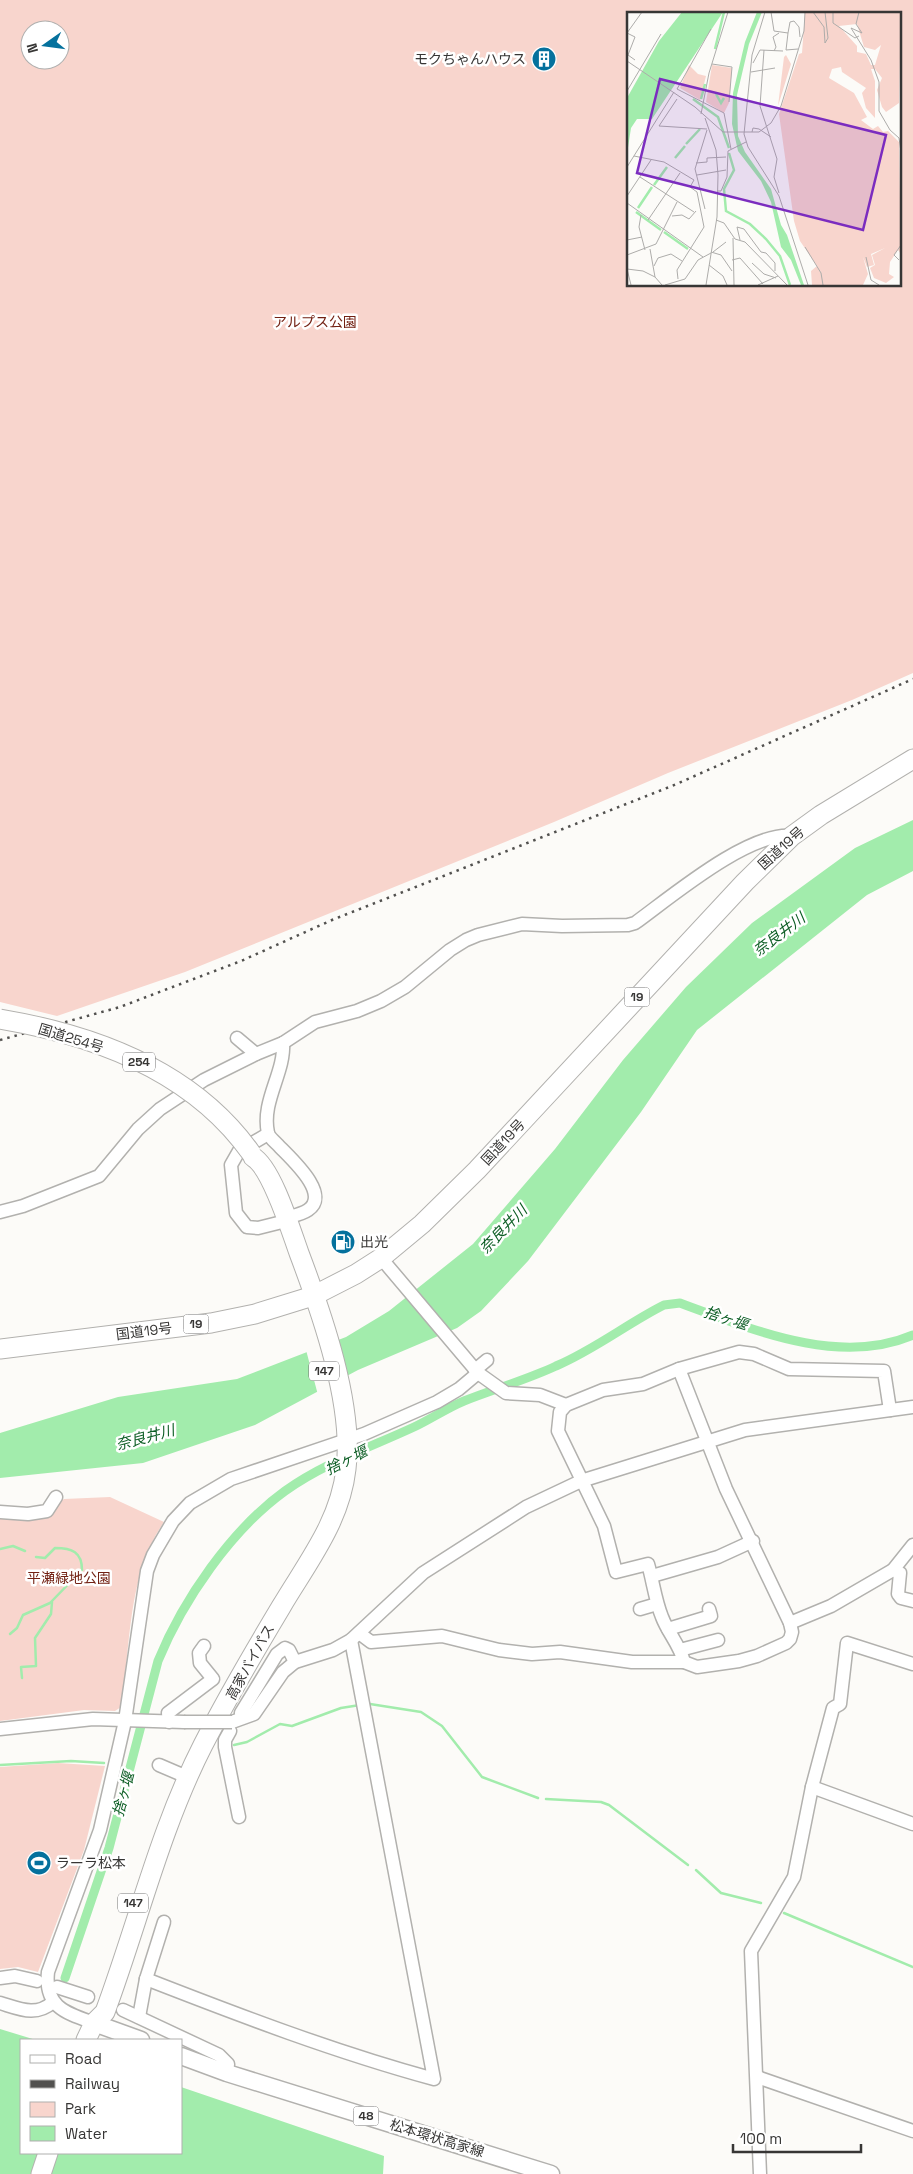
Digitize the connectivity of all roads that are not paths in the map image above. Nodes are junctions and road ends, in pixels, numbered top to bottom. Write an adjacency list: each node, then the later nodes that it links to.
1 (913, 759): 2 (highway, 国道19号 / 19)
2 (792, 836): 5 (street); 10 (highway, 国道19号 / 19)
3 (0, 1019): 9 (highway, 国道254号 / 254, bridge)
4 (236, 1038): 6 (street)
5 (283, 1043): 6 (street); 7 (street)
6 (256, 1054): 8 (street)
7 (268, 1134): 9 (street); 9 (street)
8 (0, 1212)
9 (282, 1221): 11 (highway, 国道254号 / 254)
10 (381, 1258): 11 (highway, 国道19号 / 19); 15 (street)
11 (310, 1304): 12 (highway, 国道19号 / 19); 19 (highway, 高家バイパス / 147)
12 (0, 1349)
13 (487, 1360): 15 (street)
14 (680, 1369): 16 (street); 18 (street); 20 (street)
15 (475, 1370): 16 (street); 19 (street)
16 (566, 1405): 22 (street)
17 (913, 1407): 18 (street)
18 (890, 1410): 20 (street)
19 (342, 1439): 21 (highway, 高家バイパス / 147); 40 (street)
20 (709, 1440): 22 (street); 25 (street)
21 (340, 1472): 42 (highway, 高家バイパス / 147); 45 (highway, 高家バイパス / 147)
22 (581, 1482): 28 (street); 35 (street)
23 (56, 1497): 24 (street)
24 (0, 1512)
25 (753, 1541): 28 (street); 33 (street)
26 (913, 1545): 27 (street)
27 (893, 1570): 29 (street); 33 (street)
28 (652, 1576): 30 (street)
29 (913, 1601)
30 (657, 1604): 31 (street); 34 (street)
31 (640, 1609)
32 (709, 1609): 34 (street)
33 (790, 1623): 38 (street)
34 (668, 1629): 38 (street)
35 (355, 1637): 38 (street); 42 (street); 51 (street)
36 (718, 1640): 38 (street)
37 (204, 1646): 41 (street)
38 (682, 1656)
39 (913, 1664): 46 (street)
40 (129, 1721): 41 (street); 43 (street); 55 (street)
41 (162, 1722): 42 (street, bridge)
42 (228, 1727): 47 (street); 59 (highway, 高家バイパス / 147)
43 (0, 1729)
44 (159, 1765): 45 (street)
45 (180, 1774): 59 (highway, 高家バイパス / 147)
46 (812, 1787): 48 (street); 63 (street)
47 (239, 1817)
48 (913, 1824)
49 (164, 1922): 51 (street)
50 (0, 1978): 52 (street)
51 (146, 1979): 58 (street)
52 (37, 1981)
53 (57, 1987): 54 (street)
54 (88, 1997)
55 (53, 2002): 56 (street); 59 (street)
56 (0, 2003)
57 (123, 2010): 58 (street)
58 (139, 2017): 62 (street)
59 (89, 2034): 60 (main road)
60 (132, 2039)
61 (182, 2056): 62 (main road, 松本環状高家線 / 48)
62 (228, 2073): 67 (main road, 松本環状高家線 / 48)
63 (757, 2077): 64 (street); 68 (street)
64 (913, 2131)
65 (48, 2154): 66 (highway)
66 (41, 2174)
67 (551, 2174)
68 (760, 2174)

